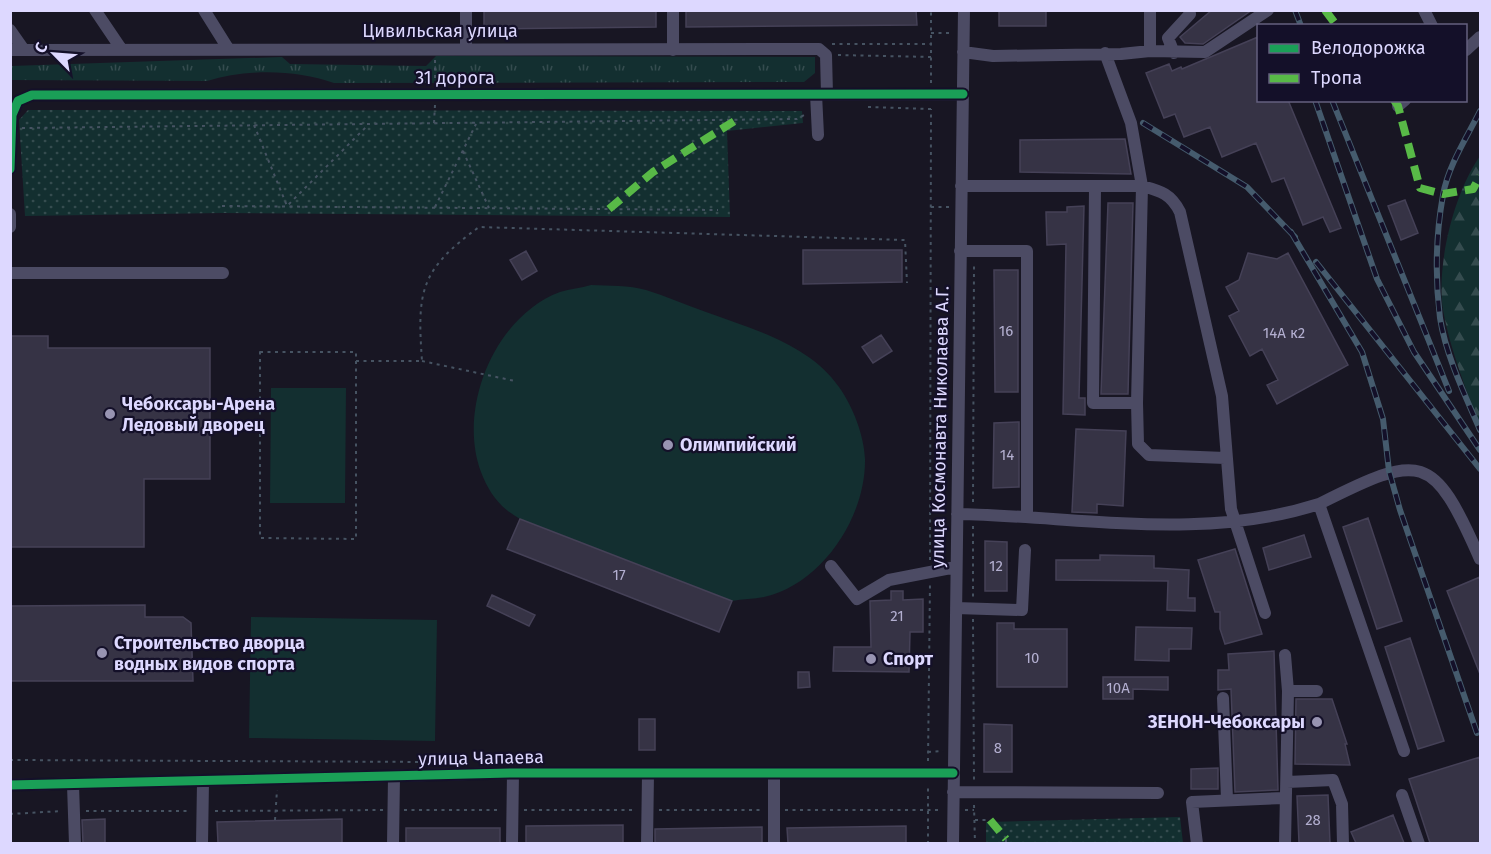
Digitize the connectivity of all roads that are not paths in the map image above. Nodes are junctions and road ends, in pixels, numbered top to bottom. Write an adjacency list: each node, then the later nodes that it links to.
1 (95, 10): 17 (street)
2 (204, 10): 18 (street)
3 (466, 10): 13 (street)
4 (673, 10): 19 (street)
5 (964, 10): 21 (street, улица Космонавта Николаева А.Г.)
6 (1150, 10): 20 (street)
7 (1188, 10): 23 (street)
8 (1268, 10): 23 (street)
9 (1424, 10): 10 (street)
10 (1431, 24)
11 (10, 30): 16 (street)
12 (1480, 37): 14 (street)
13 (466, 48): 18 (street, Цивильская улица); 19 (street, Цивильская улица)
14 (1467, 49)
15 (10, 50): 16 (street, Цивильская улица)
16 (24, 50): 17 (street, Цивильская улица)
17 (122, 50): 18 (street, Цивильская улица)
18 (230, 50)
19 (673, 50): 24 (street, Цивильская улица)
20 (1150, 51): 22 (street); 23 (street)
21 (963, 52): 22 (street); 25 (street, улица Космонавта Николаева А.Г.)
22 (1105, 53): 29 (street)
23 (1174, 53)
24 (822, 94): 25 (street, 31 дорога); 26 (street, Цивильская улица); 27 (street, 31 дорога)
25 (963, 94): 28 (street, улица Космонавта Николаева А.Г.)
26 (818, 135)
27 (10, 169)
28 (961, 186): 30 (street); 33 (street, улица Космонавта Николаева А.Г.)
29 (1142, 186): 30 (street); 36 (street); 37 (street)
30 (1095, 188): 36 (street)
31 (10, 214): 32 (street)
32 (10, 227)
33 (960, 251): 39 (street, улица Космонавта Николаева А.Г.); 40 (street)
34 (10, 273): 35 (street)
35 (223, 273)
36 (1137, 403): 37 (street)
37 (1225, 458): 41 (street)
38 (1319, 504): 41 (street); 43 (street); 52 (street)
39 (957, 514): 40 (street); 45 (street, улица Космонавта Николаева А.Г.)
40 (1027, 517): 41 (street)
41 (1235, 522): 47 (street)
42 (1025, 550): 46 (street)
43 (1480, 559)
44 (831, 566): 45 (street)
45 (956, 567): 46 (street, улица Космонавта Николаева А.Г.)
46 (956, 608): 55 (street, улица Космонавта Николаева А.Г.)
47 (1265, 613)
48 (1285, 655): 50 (street)
49 (1317, 691): 50 (street)
50 (1288, 692): 59 (street)
51 (1223, 698): 66 (street)
52 (1404, 751)
53 (513, 773): 56 (street, улица Чапаева); 57 (street, улица Чапаева); 70 (street)
54 (774, 773): 55 (street, улица Чапаева); 56 (street, улица Чапаева); 72 (street)
55 (953, 773): 62 (street, улица Космонавта Николаева А.Г.)
56 (648, 774): 71 (street)
57 (394, 777): 58 (street, улица Чапаева); 69 (street)
58 (203, 782): 61 (street, улица Чапаева); 68 (street)
59 (1287, 782): 65 (street); 76 (street)
60 (10, 784): 61 (street, улица Чапаева)
61 (73, 784): 67 (street)
62 (953, 792): 63 (street); 73 (street, улица Космонавта Николаева А.Г.)
63 (1158, 793)
64 (1402, 795): 77 (street)
65 (1284, 798): 66 (street); 75 (street)
66 (1227, 799): 74 (street)
67 (75, 843)
68 (202, 843)
69 (393, 843)
70 (512, 843)
71 (647, 843)
72 (774, 843)
73 (953, 843)
74 (1197, 843)
75 (1285, 843)
76 (1343, 843)
77 (1419, 843)

